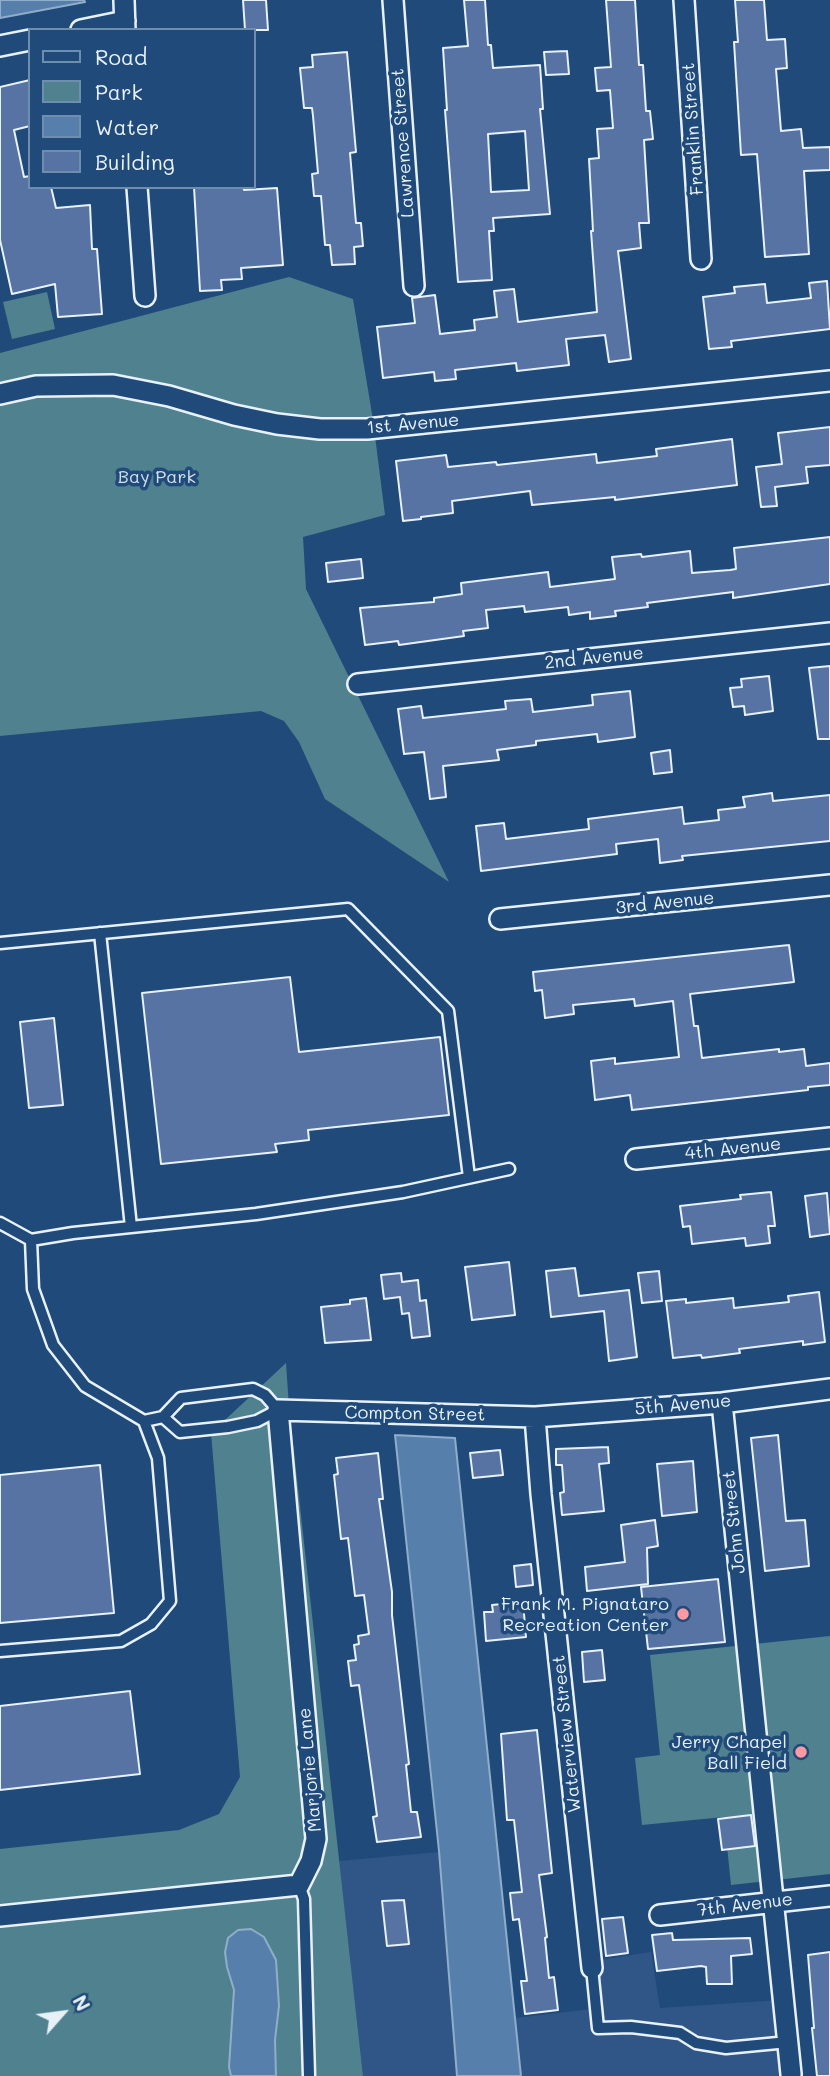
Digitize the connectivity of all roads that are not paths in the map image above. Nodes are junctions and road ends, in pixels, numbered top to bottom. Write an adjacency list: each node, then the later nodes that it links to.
1 (124, 0): 4 (street)
2 (393, 0): 10 (street, Lawrence Street)
3 (684, 0): 9 (street, Franklin Street)
4 (125, 25): 5 (street)
5 (99, 28)
6 (28, 40): 7 (street)
7 (0, 46)
8 (137, 189): 11 (street)
9 (701, 259)
10 (414, 286)
11 (145, 296)
12 (830, 381): 13 (street, 1st Avenue)
13 (0, 394)
14 (830, 633): 15 (street, 2nd Avenue)
15 (358, 684)
16 (830, 885): 17 (street, 3rd Avenue)
17 (500, 919)
18 (100, 933): 19 (lane); 23 (lane); 25 (lane)
19 (0, 943)
20 (830, 1138): 21 (street, 4th Avenue)
21 (636, 1159)
22 (509, 1169): 23 (lane)
23 (469, 1177): 25 (lane)
24 (0, 1223): 26 (lane)
25 (131, 1227): 26 (lane)
26 (31, 1240): 32 (lane)
27 (830, 1389): 28 (street, 5th Avenue)
28 (722, 1403): 31 (street, 5th Avenue); 36 (street, John Street)
29 (286, 1411): 30 (lane); 30 (lane); 31 (street, Compton Street); 34 (street, Marjorie Lane)
30 (163, 1417): 32 (lane)
31 (535, 1417): 39 (street, Waterview Street)
32 (144, 1422): 33 (lane)
33 (0, 1651)
34 (299, 1885): 38 (street); 42 (lane)
35 (830, 1896): 36 (street, 7th Avenue)
36 (774, 1902): 37 (street, 7th Avenue); 40 (street)
37 (660, 1915)
38 (0, 1916)
39 (592, 1968): 40 (lane)
40 (788, 2042): 41 (street)
41 (791, 2074)
42 (309, 2076)

